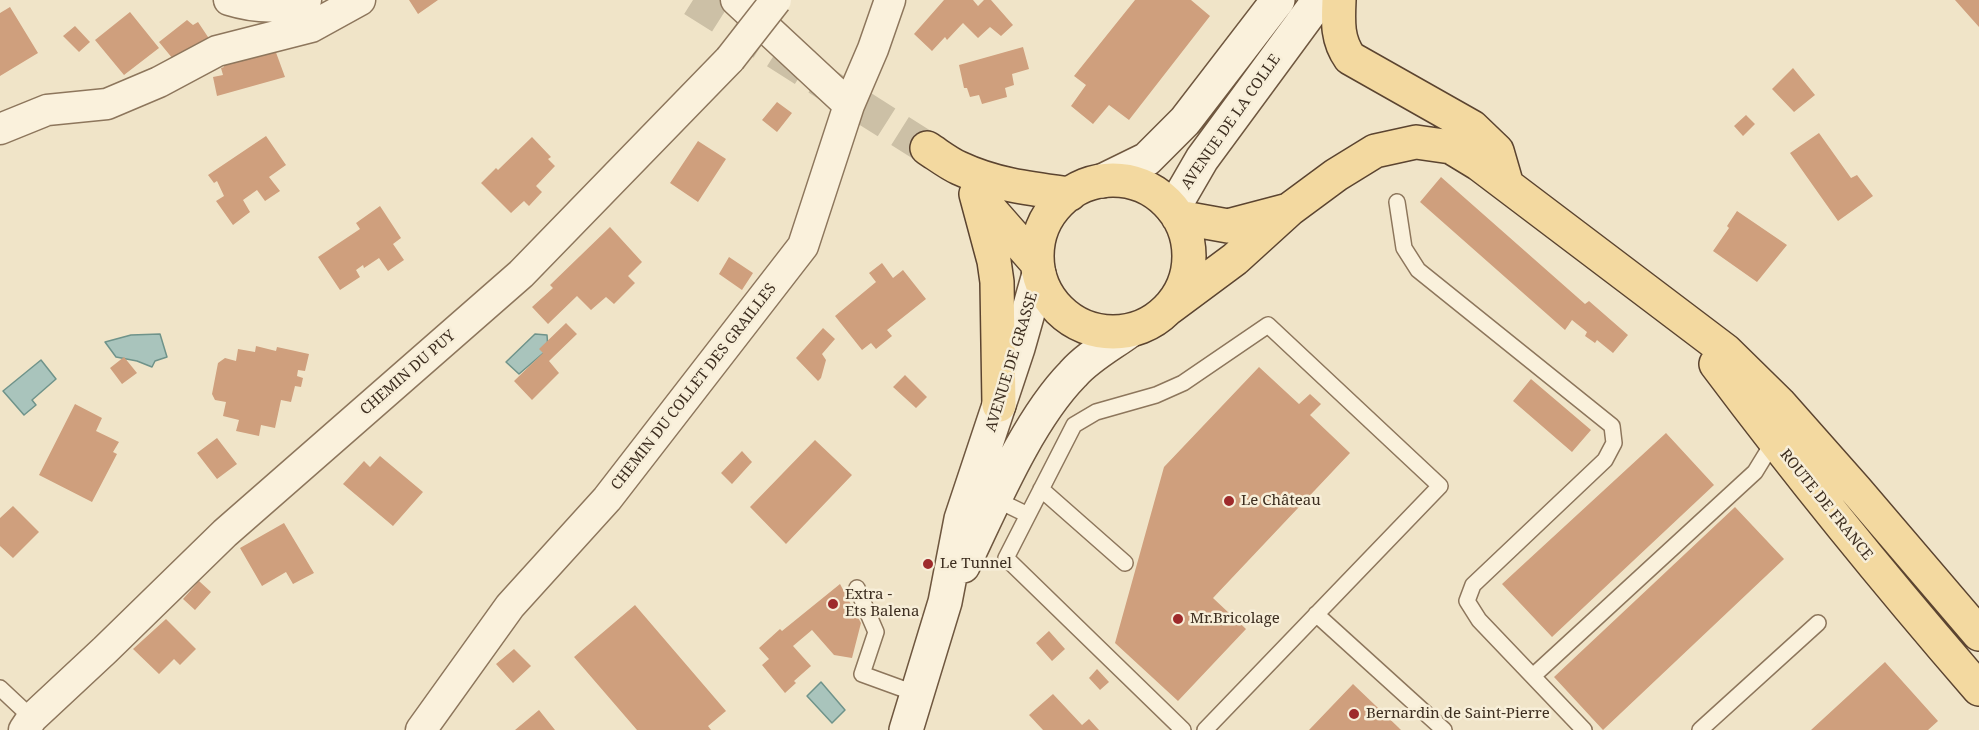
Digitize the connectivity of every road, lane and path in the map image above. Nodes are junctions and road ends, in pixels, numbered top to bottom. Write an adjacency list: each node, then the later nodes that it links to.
1 (229, 0): 2 (street)
2 (306, 0)
3 (360, 0): 13 (street)
4 (736, 0): 12 (street)
5 (776, 0): 43 (street, CHEMIN DU PUY, bridge)
6 (890, 0): 12 (street, CHEMIN DU COLLET DES GRAILLES)
7 (1278, 0): 16 (main road)
8 (1283, 0): 11 (street)
9 (1319, 0): 11 (main road, AVENUE DE LA COLLE)
10 (1339, 0): 17 (main road)
11 (1291, 37): 21 (main road, AVENUE DE LA COLLE)
12 (849, 105): 44 (street, CHEMIN DU COLLET DES GRAILLES)
13 (0, 129)
14 (927, 148): 15 (main road)
15 (967, 181): 18 (main road); 22 (main road); 26 (main road)
16 (1102, 181): 18 (main road); 21 (main road)
17 (1508, 186): 20 (main road, ROUTE DE FRANCE); 24 (main road, ROUTE DE FRANCE)
18 (1070, 194): 22 (main road)
19 (1397, 202): 39 (lane)
20 (1290, 209): 21 (main road, ROUTE DE FRANCE); 23 (main road, ROUTE DE FRANCE)
21 (1176, 213): 23 (main road)
22 (1038, 269): 25 (main road); 26 (main road, AVENUE DE GRASSE)
23 (1169, 308): 25 (main road)
24 (1679, 315): 27 (main road, ROUTE DE FRANCE); 37 (main road, ROUTE DE FRANCE)
25 (1128, 332): 30 (main road, AVENUE DE GRASSE)
26 (999, 405): 28 (main road, AVENUE DE GRASSE)
27 (1774, 441): 38 (main road, ROUTE DE FRANCE); 39 (lane)
28 (984, 449): 30 (lane, AVENUE DE GRASSE); 34 (main road, AVENUE DE GRASSE)
29 (1041, 489): 31 (lane); 32 (lane); 35 (lane)
30 (995, 501): 31 (lane); 34 (main road, AVENUE DE GRASSE)
31 (1028, 515): 46 (lane)
32 (1125, 563)
33 (857, 588): 42 (lane)
34 (945, 602): 42 (main road, AVENUE DE GRASSE)
35 (1316, 614): 47 (lane); 48 (lane)
36 (1818, 623): 50 (lane)
37 (1978, 632): 38 (street)
38 (1952, 658): 41 (main road, ROUTE DE FRANCE)
39 (1533, 676): 49 (lane)
40 (0, 688): 43 (lane)
41 (1979, 689)
42 (917, 694): 45 (main road, AVENUE DE GRASSE)
43 (28, 724)
44 (421, 730)
45 (906, 730)
46 (1183, 730)
47 (1205, 730)
48 (1444, 730)
49 (1584, 730)
50 (1700, 730)

